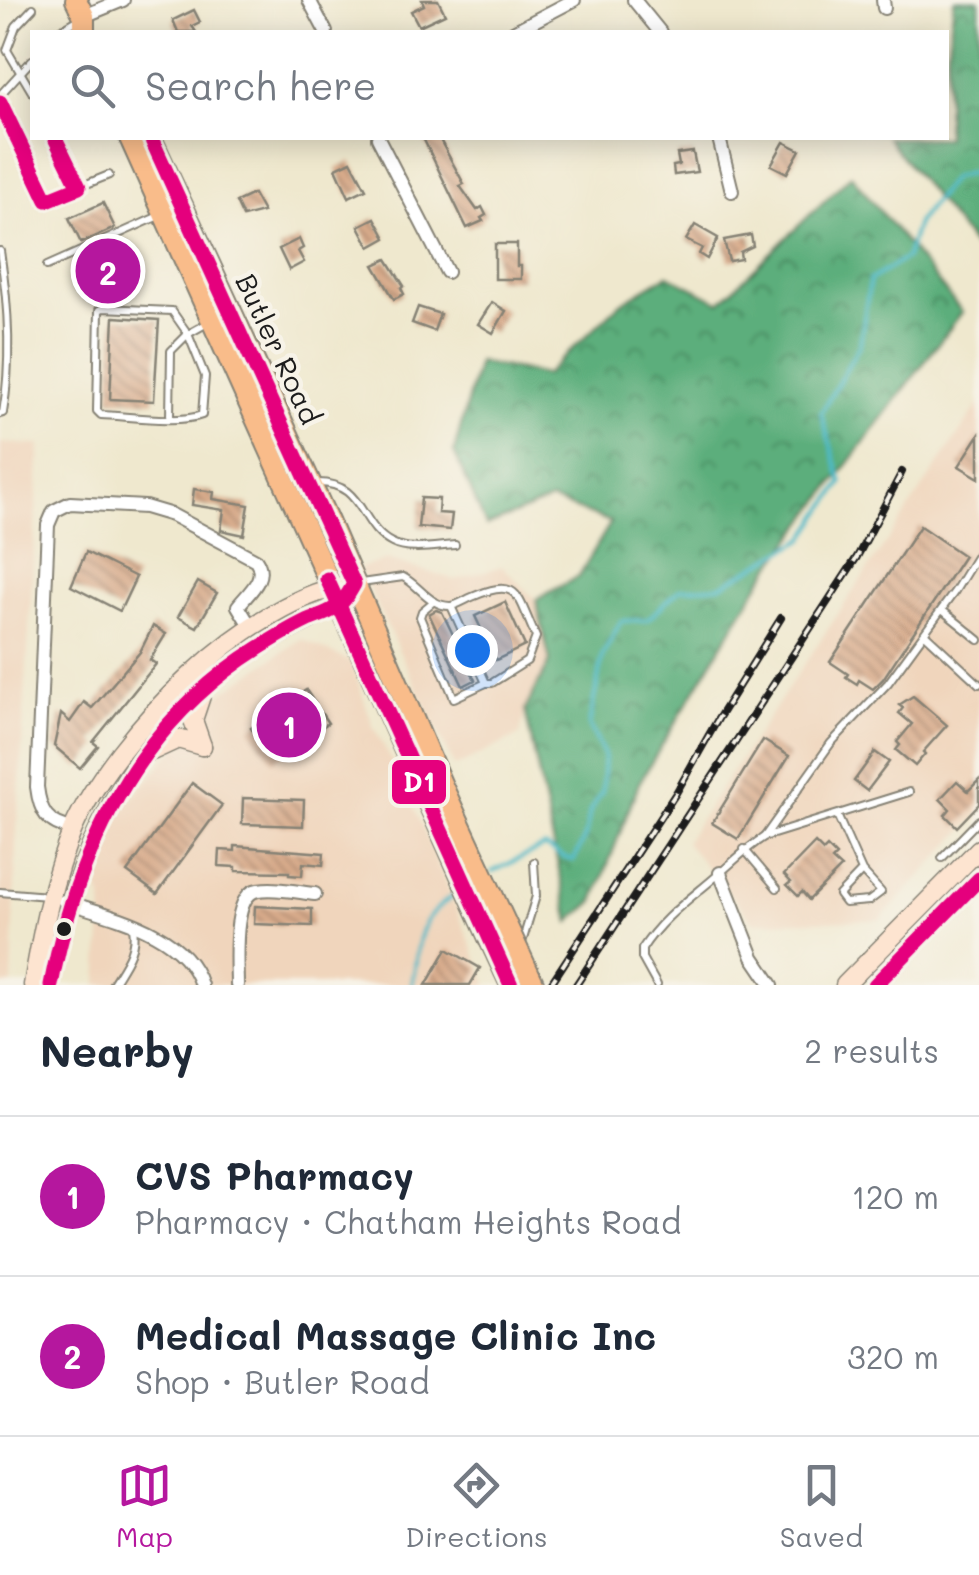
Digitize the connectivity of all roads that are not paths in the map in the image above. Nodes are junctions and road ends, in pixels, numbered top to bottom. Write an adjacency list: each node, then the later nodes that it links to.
1 (123, 0): 6 (street)
2 (309, 0): 8 (street)
3 (574, 0): 9 (street)
4 (634, 0): 10 (street)
5 (33, 8): 12 (lane)
6 (82, 16): 7 (lane)
7 (60, 30)
8 (325, 30)
9 (517, 30)
10 (658, 30)
11 (30, 63): 12 (lane)
12 (20, 76): 13 (lane); 14 (lane)
13 (30, 89)
14 (0, 98): 21 (lane)
15 (57, 140): 21 (lane)
16 (131, 140): 23 (main road, Butler Road)
17 (151, 140): 27 (main road, Butler Road)
18 (379, 140): 26 (street)
19 (719, 140): 22 (street)
20 (109, 174): 21 (lane)
21 (79, 187)
22 (732, 191)
23 (165, 214): 25 (lane); 27 (main road, Butler Road)
24 (0, 251): 29 (lane)
25 (47, 266)
26 (447, 272)
27 (222, 318): 28 (lane); 31 (main road, Butler Road); 35 (main road, Butler Road)
28 (188, 334): 30 (lane); 30 (lane); 30 (lane)
29 (0, 414)
30 (170, 417)
31 (309, 483): 32 (lane); 34 (main road, Butler Road)
32 (455, 545)
33 (979, 552): 38 (lane)
34 (354, 584): 35 (main road); 36 (lane); 70 (main road, Butler Road, bridge)
35 (335, 596): 39 (main road); 43 (main road); 69 (main road, Butler Road, bridge)
36 (434, 601): 37 (lane); 42 (lane)
37 (451, 606): 42 (lane); 42 (lane)
38 (942, 610): 40 (lane); 41 (lane)
39 (252, 630): 49 (main road); 49 (street)
40 (924, 634): 44 (lane); 50 (lane)
41 (979, 640)
42 (486, 683)
43 (207, 684): 45 (main road); 45 (main road)
44 (979, 684)
45 (145, 755): 62 (main road)
46 (910, 792): 47 (lane)
47 (836, 814): 50 (lane); 55 (lane)
48 (979, 820): 53 (lane)
49 (73, 829): 61 (main road)
50 (764, 837): 51 (lane)
51 (744, 849): 56 (lane); 58 (lane)
52 (979, 849): 73 (main road)
53 (942, 858)
54 (534, 862): 69 (lane)
55 (862, 871): 55 (lane)
56 (720, 873): 71 (lane); 72 (street)
57 (979, 879): 74 (main road)
58 (777, 888)
59 (0, 892): 61 (lane)
60 (315, 894): 68 (street)
61 (50, 896): 62 (street); 64 (main road)
62 (70, 903): 63 (street); 65 (main road)
63 (132, 926): 66 (lane); 67 (street)
64 (33, 985)
65 (51, 985)
66 (112, 985)
67 (201, 985)
68 (237, 985)
69 (509, 985)
70 (534, 985)
71 (657, 985)
72 (772, 985)
73 (845, 985)
74 (875, 985)

